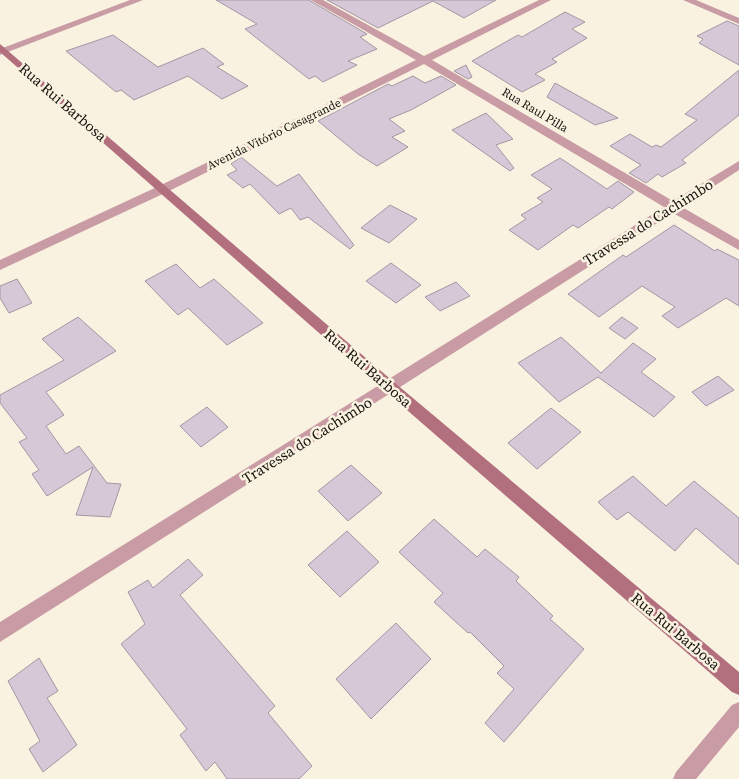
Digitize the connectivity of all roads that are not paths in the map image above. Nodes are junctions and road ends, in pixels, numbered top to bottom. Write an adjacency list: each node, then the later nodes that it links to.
1 (138, 0): 6 (street)
2 (316, 0): 7 (street, Rua Raul Pilla)
3 (546, 0): 7 (street, Avenida Vitório Casagrande)
4 (688, 0): 5 (street)
5 (739, 20)
6 (1, 50): 9 (street, Rua Rui Barbosa)
7 (424, 60): 9 (street, Avenida Vitório Casagrande); 10 (street, Rua Raul Pilla)
8 (739, 164): 10 (street, Travessa do Cachimbo)
9 (162, 189): 12 (street, Avenida Vitório Casagrande); 13 (street, Rua Rui Barbosa)
10 (671, 207): 11 (street, Rua Raul Pilla); 13 (street, Travessa do Cachimbo)
11 (739, 246)
12 (0, 265)
13 (390, 387): 14 (street, Travessa do Cachimbo); 15 (street, Rua Rui Barbosa)
14 (0, 633)
15 (739, 685)
16 (739, 712): 17 (street)
17 (683, 779)

